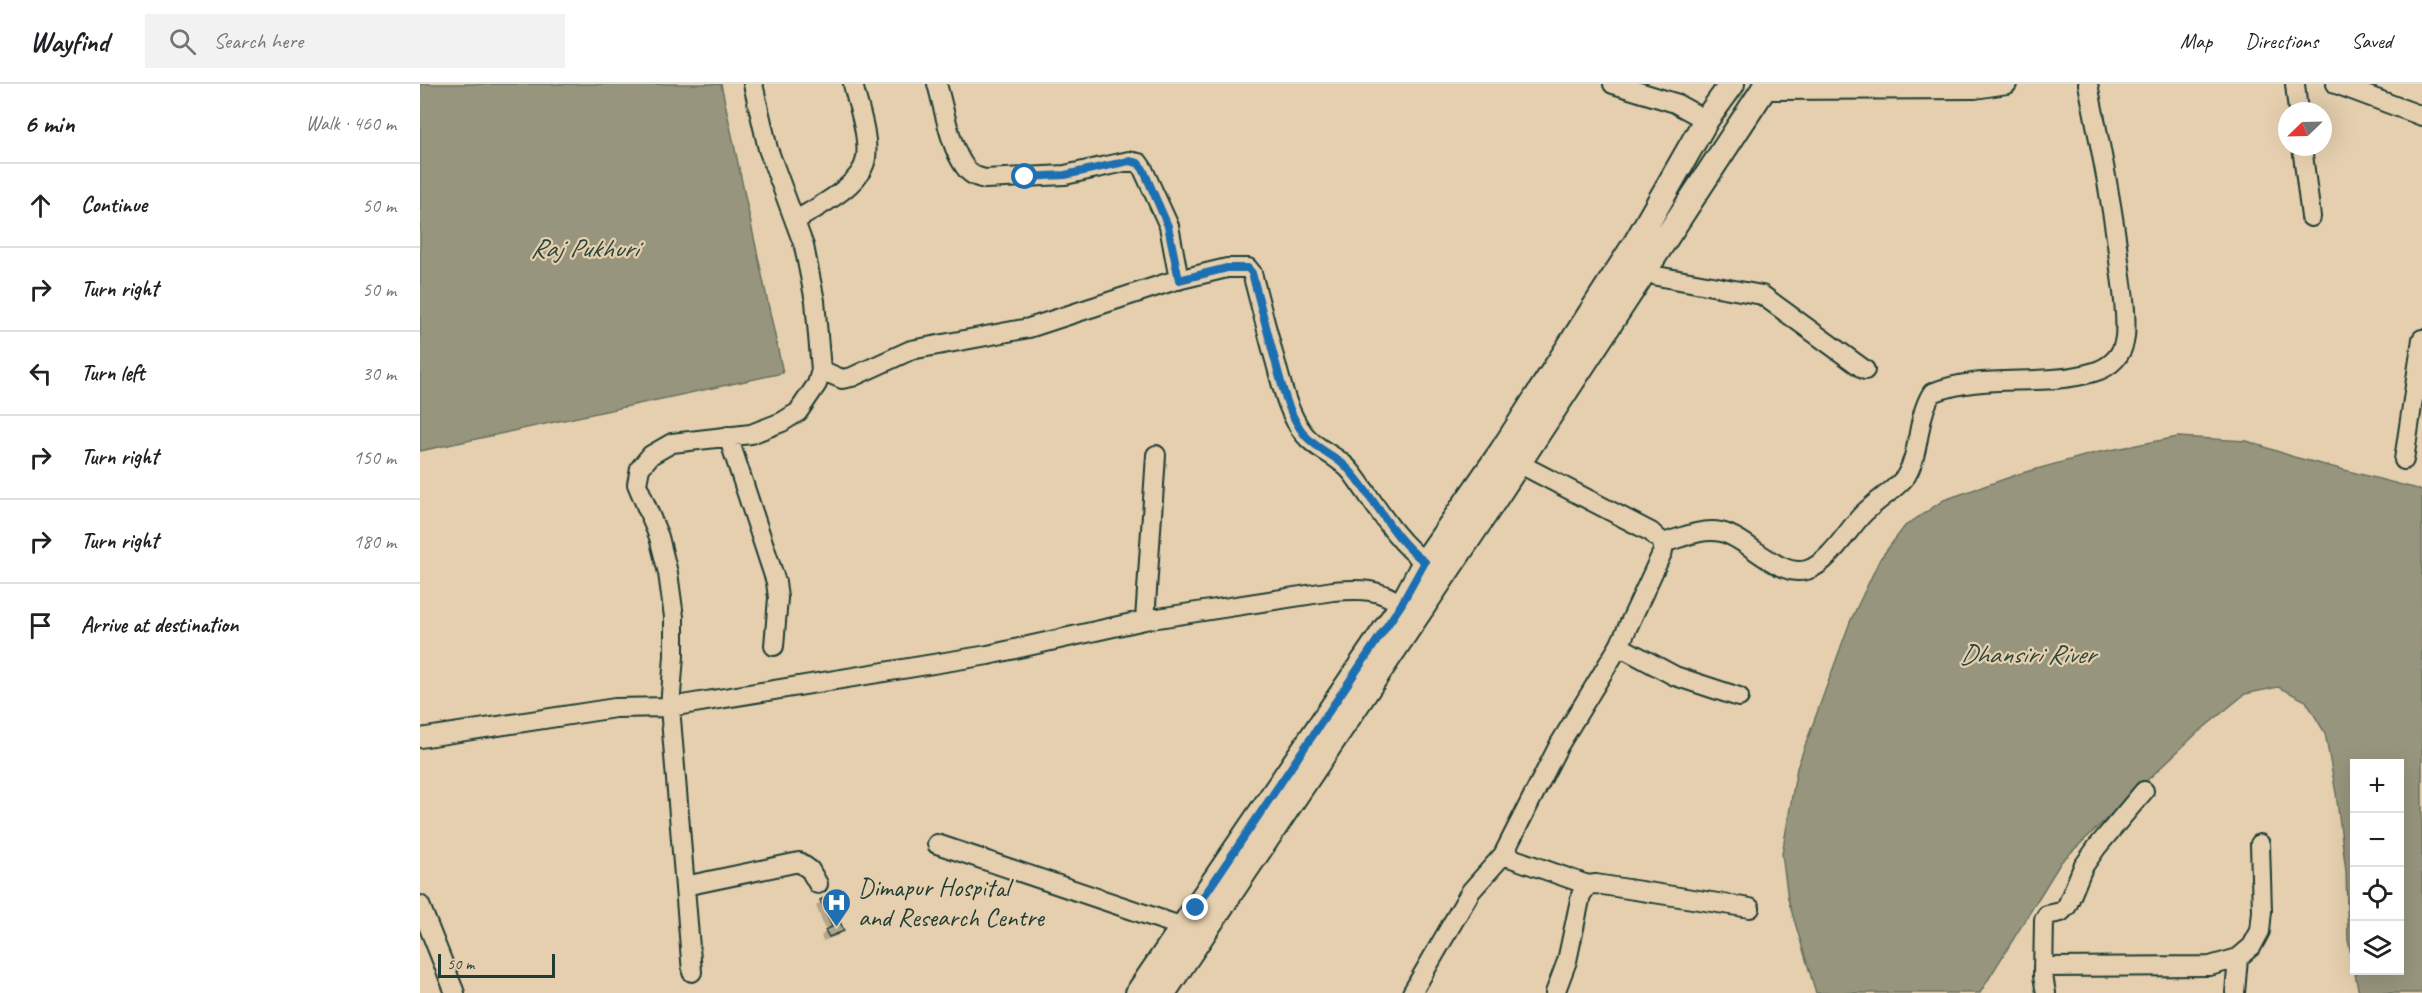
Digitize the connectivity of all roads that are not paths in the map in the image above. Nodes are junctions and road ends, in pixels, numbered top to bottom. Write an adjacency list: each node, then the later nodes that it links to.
1 (753, 84): 17 (street)
2 (853, 84): 17 (street)
3 (937, 84): 19 (street)
4 (1613, 84): 14 (street)
5 (1732, 84): 14 (main road)
6 (2007, 84): 11 (street)
7 (2088, 84): 27 (street)
8 (2295, 84): 12 (street)
9 (2336, 84): 13 (street)
10 (1765, 87): 11 (street); 18 (main road)
11 (1826, 87)
12 (2297, 102)
13 (2422, 117)
14 (1706, 120): 28 (main road)
15 (2303, 156): 16 (street)
16 (2310, 217)
17 (795, 221): 21 (street)
18 (1645, 268): 22 (street); 26 (main road)
19 (1179, 280): 21 (street); 28 (street)
20 (2422, 339): 25 (street)
21 (821, 370): 23 (street)
22 (1865, 370)
23 (728, 436): 31 (street); 34 (street)
24 (1156, 455): 30 (street)
25 (2404, 460)
26 (1518, 463): 27 (street); 51 (main road)
27 (1663, 543): 32 (street)
28 (1425, 562): 29 (main road)
29 (1401, 605): 30 (street); 45 (main road)
30 (1145, 620): 34 (street)
31 (774, 646)
32 (1619, 646): 33 (street); 39 (street)
33 (1739, 697)
34 (670, 707): 35 (street); 42 (street)
35 (420, 738)
36 (2144, 791): 47 (street)
37 (937, 844): 45 (street)
38 (2260, 844): 46 (street)
39 (1503, 855): 41 (street); 52 (street)
40 (818, 884): 42 (street)
41 (1588, 885): 44 (street); 53 (street)
42 (685, 886): 48 (street)
43 (420, 905): 49 (street)
44 (1750, 908)
45 (1183, 927): 50 (main road)
46 (2238, 958): 47 (street); 55 (street)
47 (2043, 967): 54 (street)
48 (692, 972)
49 (455, 993)
50 (1138, 993)
51 (1163, 993)
52 (1412, 993)
53 (1555, 993)
54 (2046, 993)
55 (2235, 993)

